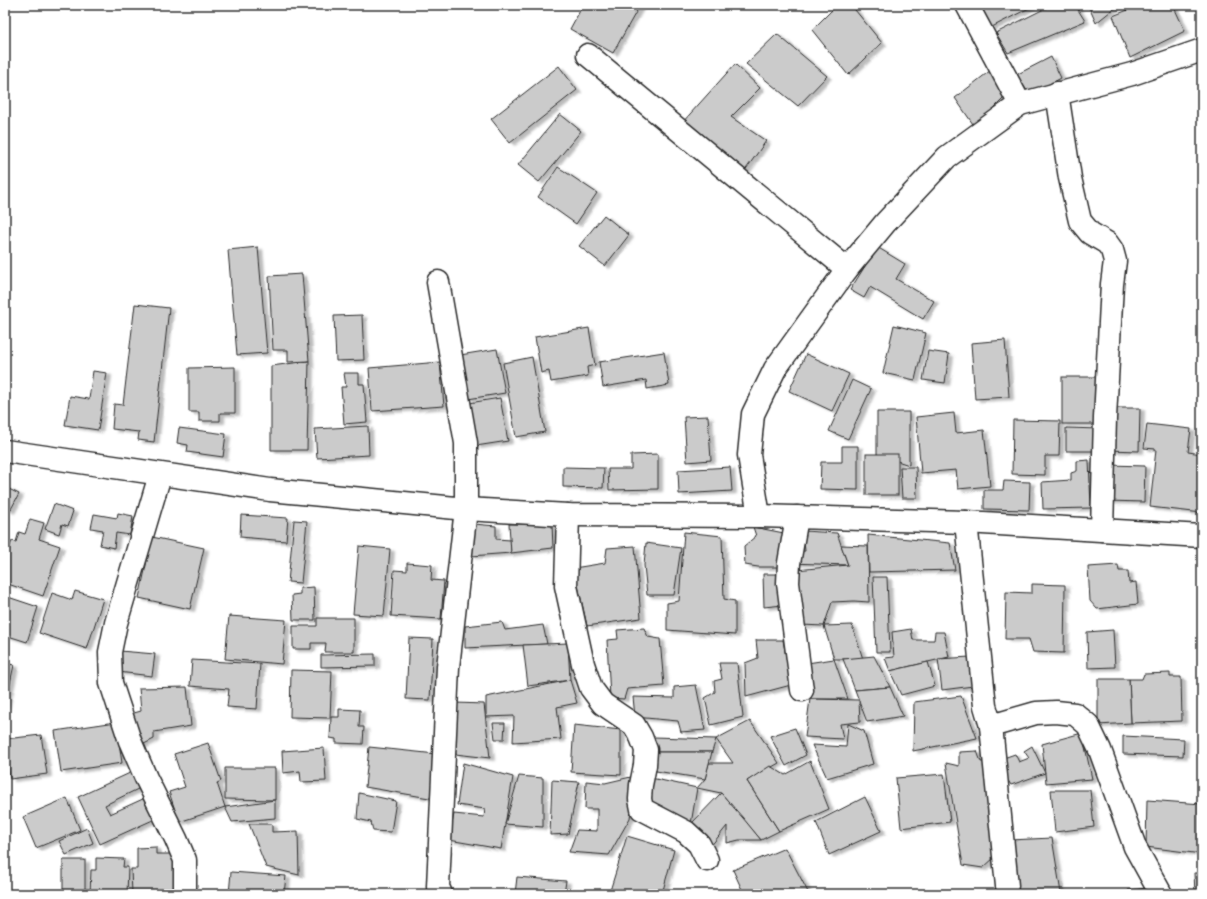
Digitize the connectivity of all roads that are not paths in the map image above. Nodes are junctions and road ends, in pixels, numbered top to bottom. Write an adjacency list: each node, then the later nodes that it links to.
1 (968, 5): 5 (street)
2 (1202, 50): 4 (street)
3 (588, 55): 6 (street)
4 (1058, 93): 5 (street); 15 (street)
5 (1020, 104): 6 (street)
6 (847, 269): 12 (street)
7 (438, 282): 10 (street)
8 (5, 451): 9 (street)
9 (160, 474): 10 (street); 21 (street)
10 (466, 509): 11 (street); 22 (street)
11 (568, 515): 12 (street); 19 (street)
12 (759, 516): 13 (street)
13 (797, 517): 14 (street); 17 (street)
14 (966, 522): 15 (street); 18 (street)
15 (1102, 530): 16 (street)
16 (1202, 536)
17 (802, 690)
18 (991, 726): 20 (street); 23 (street)
19 (707, 860)
20 (1007, 886)
21 (184, 894)
22 (441, 894)
23 (1161, 894)

